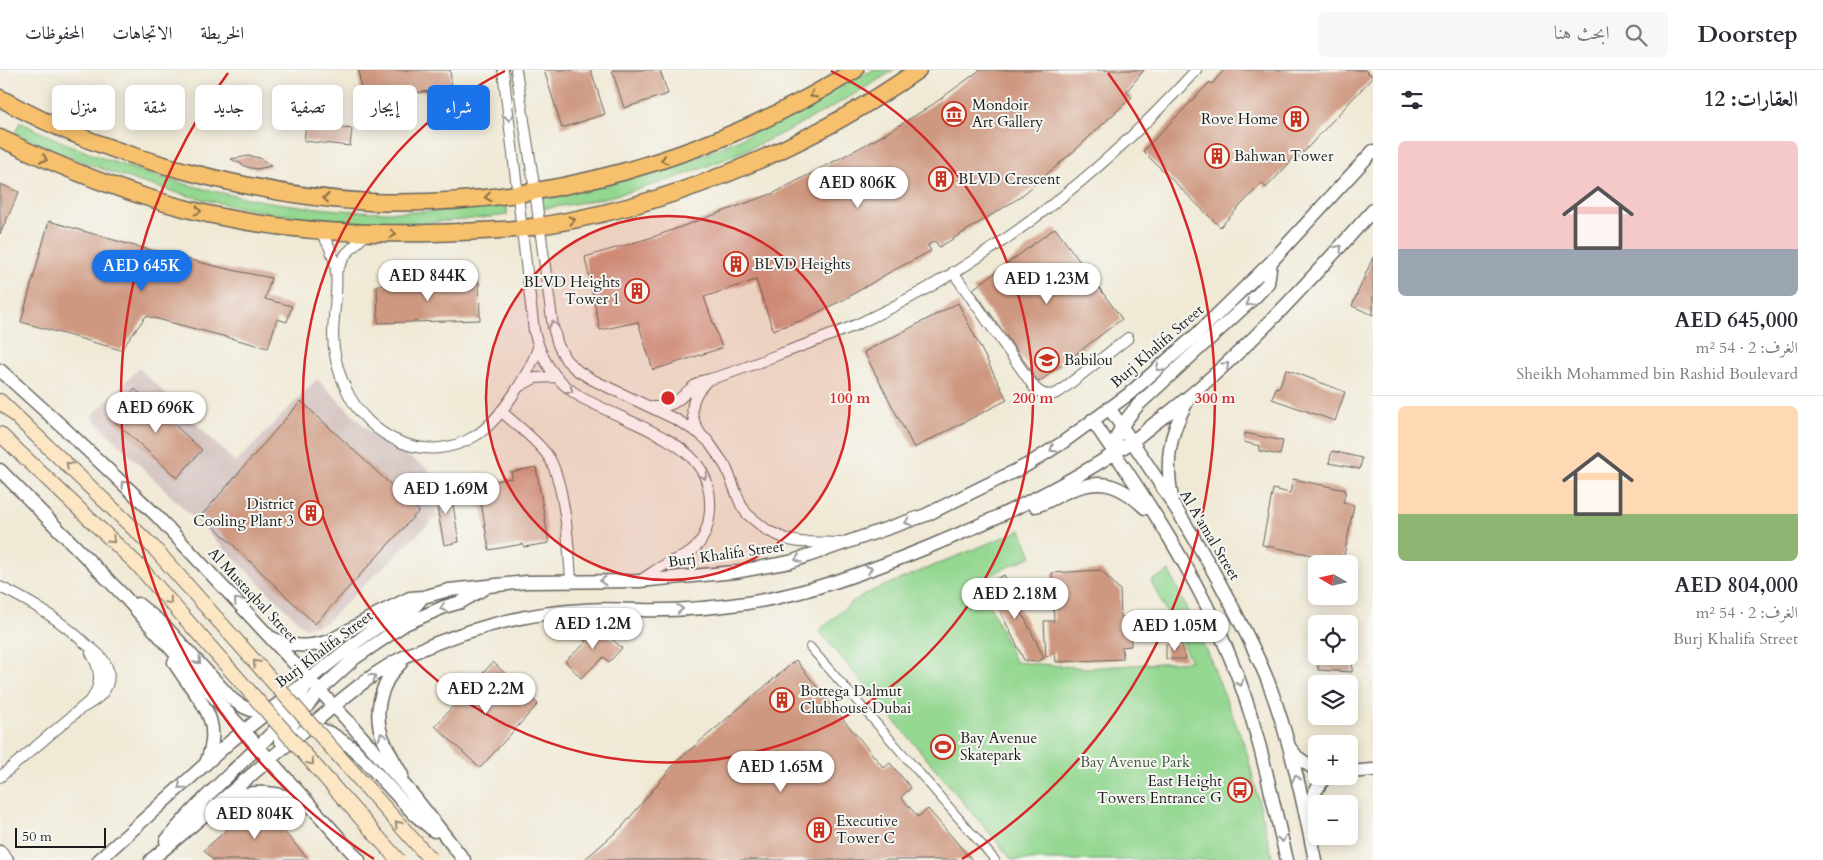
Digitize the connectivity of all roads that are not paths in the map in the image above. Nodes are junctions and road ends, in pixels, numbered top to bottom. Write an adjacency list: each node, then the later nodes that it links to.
1 (503, 70): 10 (street, one-way to 10)
2 (516, 70): 9 (street)
3 (854, 70): 9 (main road, one-way to 9)
4 (918, 70): 12 (main road, one-way to 4)
5 (1196, 70): 18 (street)
6 (0, 98): 10 (main road, one-way to 6)
7 (0, 138): 14 (main road, one-way to 14)
8 (1373, 151): 16 (street, Burj Khalifa Street)
9 (535, 191): 10 (main road); 12 (street)
10 (518, 194): 13 (street)
11 (1373, 210): 25 (street, one-way to 11)
12 (539, 226): 13 (main road); 27 (street, one-way to 12)
13 (521, 229): 15 (main road, one-way to 13); 20 (street)
14 (320, 231): 15 (main road); 17 (street)
15 (368, 233): 17 (street)
16 (1271, 262): 28 (street, Burj Khalifa Street, one-way to 28); 31 (street, one-way to 31)
17 (337, 270): 29 (street)
18 (952, 272): 19 (street); 23 (street)
19 (1128, 338)
20 (538, 348): 22 (street); 24 (street)
21 (0, 370): 47 (street, Al Mustaqbal Street, one-way to 21)
22 (555, 377): 24 (street); 42 (street, one-way to 42)
23 (709, 380): 27 (street); 33 (street)
24 (517, 388): 29 (street)
25 (1190, 397): 34 (street); 37 (street)
26 (0, 401): 78 (main road, one-way to 26, bridge)
27 (652, 407): 33 (street)
28 (1109, 408): 30 (street, Burj Khalifa Street); 31 (street, Al A'amal Street)
29 (500, 411): 41 (street)
30 (1092, 420): 35 (street); 40 (street, Burj Khalifa Street, one-way to 40)
31 (1121, 426): 34 (street, Al A'amal Street); 35 (street)
32 (0, 434): 77 (main road, one-way to 77, bridge)
33 (700, 434): 40 (street)
34 (1132, 441): 35 (street); 37 (street, Al A'amal Street)
35 (1115, 452): 38 (street); 39 (street)
36 (0, 470): 45 (street)
37 (1172, 503): 58 (street, Al A'amal Street)
38 (1023, 504): 39 (street); 50 (street, one-way to 38)
39 (1158, 520): 81 (street, one-way to 81)
40 (844, 543): 42 (street, Burj Khalifa Street, one-way to 42)
41 (572, 581): 42 (street, Burj Khalifa Street, one-way to 41); 43 (street, Burj Khalifa Street)
42 (638, 581)
43 (487, 586): 46 (street, Burj Khalifa Street); 52 (street, one-way to 52)
44 (0, 587): 65 (street)
45 (123, 595): 48 (street); 54 (street, one-way to 54)
46 (423, 596): 47 (street); 51 (street, Burj Khalifa Street)
47 (270, 637): 51 (street, Al Mustaqbal Street)
48 (167, 644): 57 (street); 61 (street)
49 (810, 647): 80 (street)
50 (416, 652): 53 (street, one-way to 50); 67 (street, one-way to 50)
51 (309, 679): 52 (street, Al Mustaqbal Street); 54 (street, Burj Khalifa Street); 55 (street)
52 (320, 690): 53 (street, Al Mustaqbal Street); 55 (street)
53 (334, 706): 55 (street); 56 (street); 67 (street, Al Mustaqbal Street)
54 (268, 713): 55 (street); 57 (street, Burj Khalifa Street)
55 (293, 716): 56 (street); 57 (street); 59 (street); 60 (street)
56 (310, 725): 60 (street); 71 (street)
57 (244, 732): 59 (street); 61 (street, Burj Khalifa Street)
58 (1288, 746): 62 (street); 70 (street, Al A'amal Street, one-way to 58)
59 (258, 747): 60 (street); 75 (street)
60 (270, 759): 68 (street); 69 (street)
61 (205, 764): 74 (street, Burj Khalifa Street, one-way to 74)
62 (1308, 765)
63 (1373, 770): 64 (street)
64 (1358, 771)
65 (0, 776)
66 (1319, 785): 70 (street)
67 (413, 795): 71 (street, Al Mustaqbal Street)
68 (211, 810): 69 (street); 75 (street)
69 (321, 816): 76 (street)
70 (1307, 818): 82 (street, Al A'amal Street)
71 (449, 842): 79 (street, Al Mustaqbal Street)
72 (0, 852): 73 (street)
73 (7, 860)
74 (98, 860)
75 (151, 860)
76 (359, 860)
77 (398, 860)
78 (431, 860)
79 (464, 860)
80 (994, 860)
81 (1287, 860)
82 (1315, 860)

